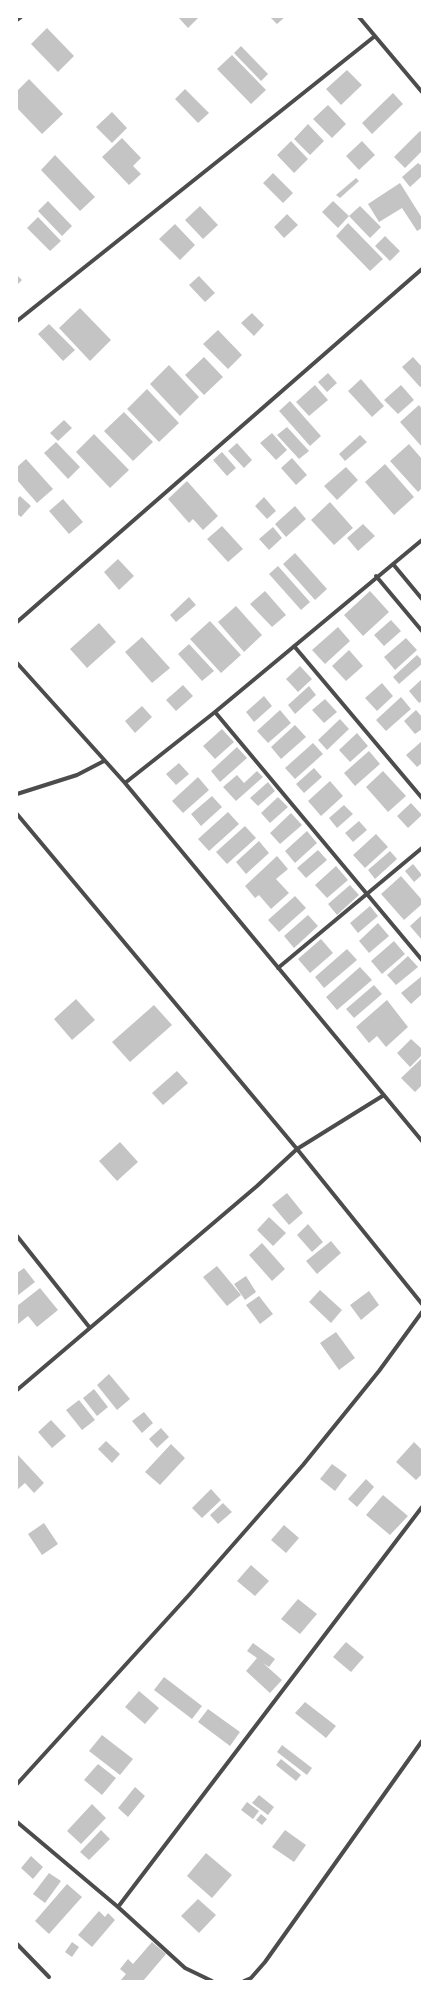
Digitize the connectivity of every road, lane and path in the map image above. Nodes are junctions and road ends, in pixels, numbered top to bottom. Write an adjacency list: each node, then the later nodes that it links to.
1 (21, 17): 3 (street)
2 (359, 17): 4 (street)
3 (17, 20)
4 (375, 36): 5 (street); 7 (street)
5 (422, 92)
6 (422, 269): 12 (street)
7 (17, 321)
8 (422, 540): 9 (street)
9 (393, 564): 10 (street); 11 (street)
10 (376, 576): 13 (street); 14 (street)
11 (422, 599)
12 (17, 622)
13 (422, 631)
14 (294, 646): 16 (street); 20 (street)
15 (17, 663): 17 (street)
16 (215, 712): 18 (street); 23 (street)
17 (104, 761): 18 (street); 19 (street)
18 (125, 783): 25 (street)
19 (17, 794)
20 (422, 798)
21 (17, 814): 28 (street)
22 (422, 848): 23 (street)
23 (366, 894): 24 (street); 25 (street)
24 (422, 960)
25 (278, 968): 26 (street)
26 (384, 1095): 27 (street); 28 (street)
27 (422, 1141)
28 (297, 1149): 30 (street); 32 (street)
29 (17, 1236): 32 (street)
30 (422, 1304)
31 (422, 1312): 36 (street)
32 (90, 1328): 33 (street)
33 (17, 1390)
34 (422, 1507): 38 (street)
35 (422, 1741): 42 (street)
36 (17, 1784)
37 (17, 1822): 38 (street)
38 (118, 1907): 41 (street)
39 (17, 1944): 40 (street)
40 (49, 1977)
41 (212, 1981)
42 (244, 1981)

